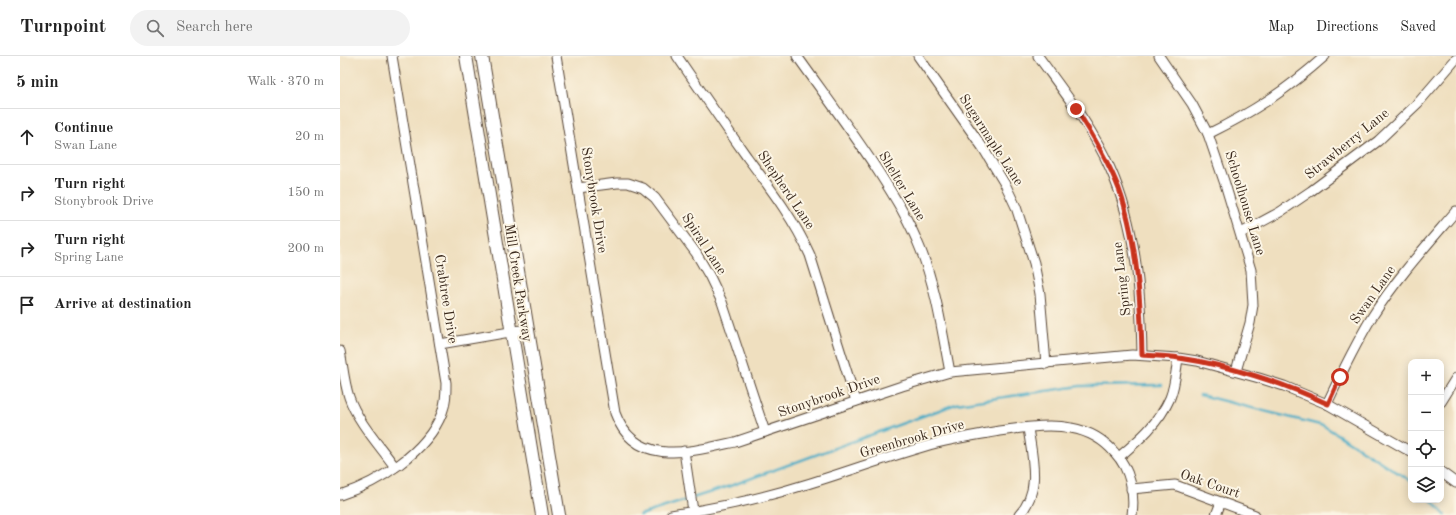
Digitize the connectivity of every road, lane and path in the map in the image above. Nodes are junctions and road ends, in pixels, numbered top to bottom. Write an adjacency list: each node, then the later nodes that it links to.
1 (392, 56): 18 (street, Crabtree Drive)
2 (466, 56): 17 (main road, Mill Creek Parkway)
3 (482, 56): 16 (main road, Mill Creek Parkway)
4 (556, 56): 13 (street, Stonybrook Drive)
5 (677, 56): 27 (street, Shepherd Lane)
6 (797, 56): 24 (street, Shelter Lane)
7 (918, 56): 22 (street, Sugarmaple Lane)
8 (1038, 56): 20 (street, Spring Lane)
9 (1159, 56): 12 (street, Schoolhouse Lane)
10 (1325, 56): 12 (street)
11 (1456, 59): 15 (street, Strawberry Lane)
12 (1208, 134): 15 (street, Schoolhouse Lane)
13 (578, 188): 30 (street, Spiral Lane); 32 (street, Stonybrook Drive)
14 (1456, 211): 28 (street, Swan Lane)
15 (1241, 233): 23 (street, Schoolhouse Lane)
16 (527, 329): 17 (street); 42 (main road, Mill Creek Parkway)
17 (511, 332): 18 (street); 41 (main road, Mill Creek Parkway)
18 (440, 344): 34 (street, Crabtree Drive)
19 (340, 351): 34 (street)
20 (1142, 355): 21 (street, Stonybrook Drive); 22 (street, Stonybrook Drive)
21 (1178, 358): 23 (street, Stonybrook Drive); 33 (street)
22 (1046, 364): 24 (street, Stonybrook Drive)
23 (1236, 371): 28 (street, Stonybrook Drive)
24 (950, 372): 27 (street, Stonybrook Drive)
25 (1456, 378): 26 (street)
26 (1444, 397)
27 (856, 401): 30 (street, Stonybrook Drive)
28 (1328, 404): 31 (street, Stonybrook Drive)
29 (1028, 428): 33 (street, Greenbrook Drive); 40 (street, Greenbrook Drive); 44 (street)
30 (764, 432): 32 (street, Stonybrook Drive)
31 (1408, 450)
32 (684, 451): 40 (street)
33 (1119, 457): 37 (street, Greenbrook Drive)
34 (395, 467): 38 (street, Crabtree Drive)
35 (1444, 474): 36 (street)
36 (1456, 483)
37 (1131, 488): 39 (street, Oak Court); 45 (street, Greenbrook Drive)
38 (340, 495)
39 (1220, 502): 46 (street); 47 (street, Oak Court)
40 (693, 511): 43 (street, Greenbrook Drive)
41 (542, 515)
42 (559, 515)
43 (671, 515)
44 (1019, 515)
45 (1132, 515)
46 (1216, 515)
47 (1255, 515)

